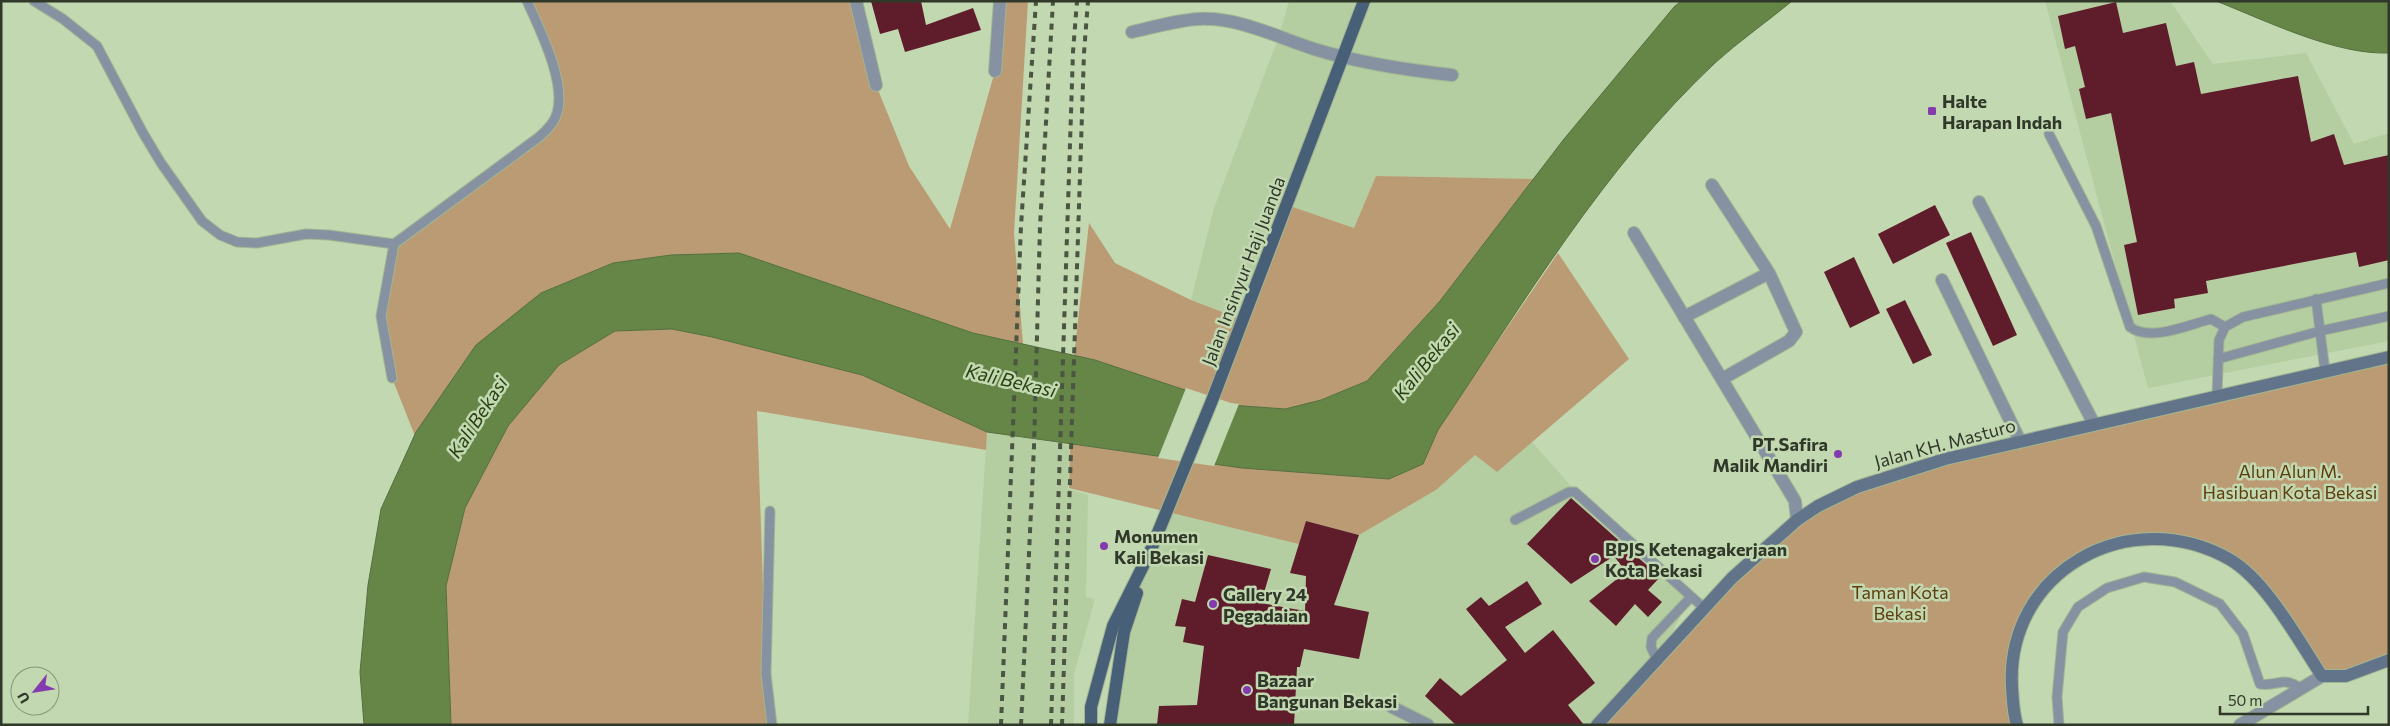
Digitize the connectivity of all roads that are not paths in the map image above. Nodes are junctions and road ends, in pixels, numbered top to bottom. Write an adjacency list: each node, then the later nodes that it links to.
1 (34, 1): 15 (lane)
2 (527, 1): 15 (lane)
3 (856, 1): 10 (street)
4 (1000, 1): 8 (street)
5 (1364, 1): 7 (main road, Jalan Insinyur Haji Juanda)
6 (1132, 32): 7 (street)
7 (1343, 56): 9 (street); 35 (main road, Jalan Insinyur Haji Juanda)
8 (995, 71)
9 (1452, 75)
10 (876, 85)
11 (2049, 134): 22 (lane)
12 (1712, 185): 16 (street)
13 (1979, 202): 30 (street)
14 (1634, 233): 21 (street)
15 (394, 244): 27 (lane)
16 (1769, 272): 21 (street); 28 (street)
17 (1942, 280): 31 (street)
18 (2389, 283): 19 (lane)
19 (2316, 299): 22 (lane); 23 (lane)
20 (2389, 316): 23 (lane)
21 (1684, 317): 28 (street)
22 (2225, 327): 25 (lane)
23 (2320, 331): 25 (lane); 26 (lane)
24 (2389, 357): 26 (street, Jalan KH. Masturo)
25 (2218, 359): 29 (lane)
26 (2325, 371): 29 (street, Jalan KH. Masturo)
27 (392, 378)
28 (1722, 379): 34 (street)
29 (2217, 396): 30 (street, Jalan KH. Masturo)
30 (2094, 424): 31 (street, Jalan KH. Masturo)
31 (2020, 440): 34 (street, Jalan KH. Masturo)
32 (770, 511): 43 (lane)
33 (1515, 520): 36 (lane)
34 (1797, 520): 37 (street, Jalan KH. Masturo)
35 (1150, 552): 44 (main road, Jalan Insinyur Haji Juanda); 45 (main road, Jalan Insinyur Haji Juanda)
36 (1691, 597): 37 (lane); 38 (lane)
37 (1704, 608): 38 (street, Jalan KH. Masturo)
38 (1657, 660): 47 (street, Jalan KH. Masturo)
39 (2389, 660): 40 (street)
40 (2322, 676): 41 (street); 48 (street)
41 (2301, 689): 49 (lane); 50 (street)
42 (1392, 707): 46 (street)
43 (772, 725)
44 (1091, 725)
45 (1110, 725)
46 (1428, 725)
47 (1598, 725)
48 (2017, 725)
49 (2059, 725)
50 (2240, 725)

